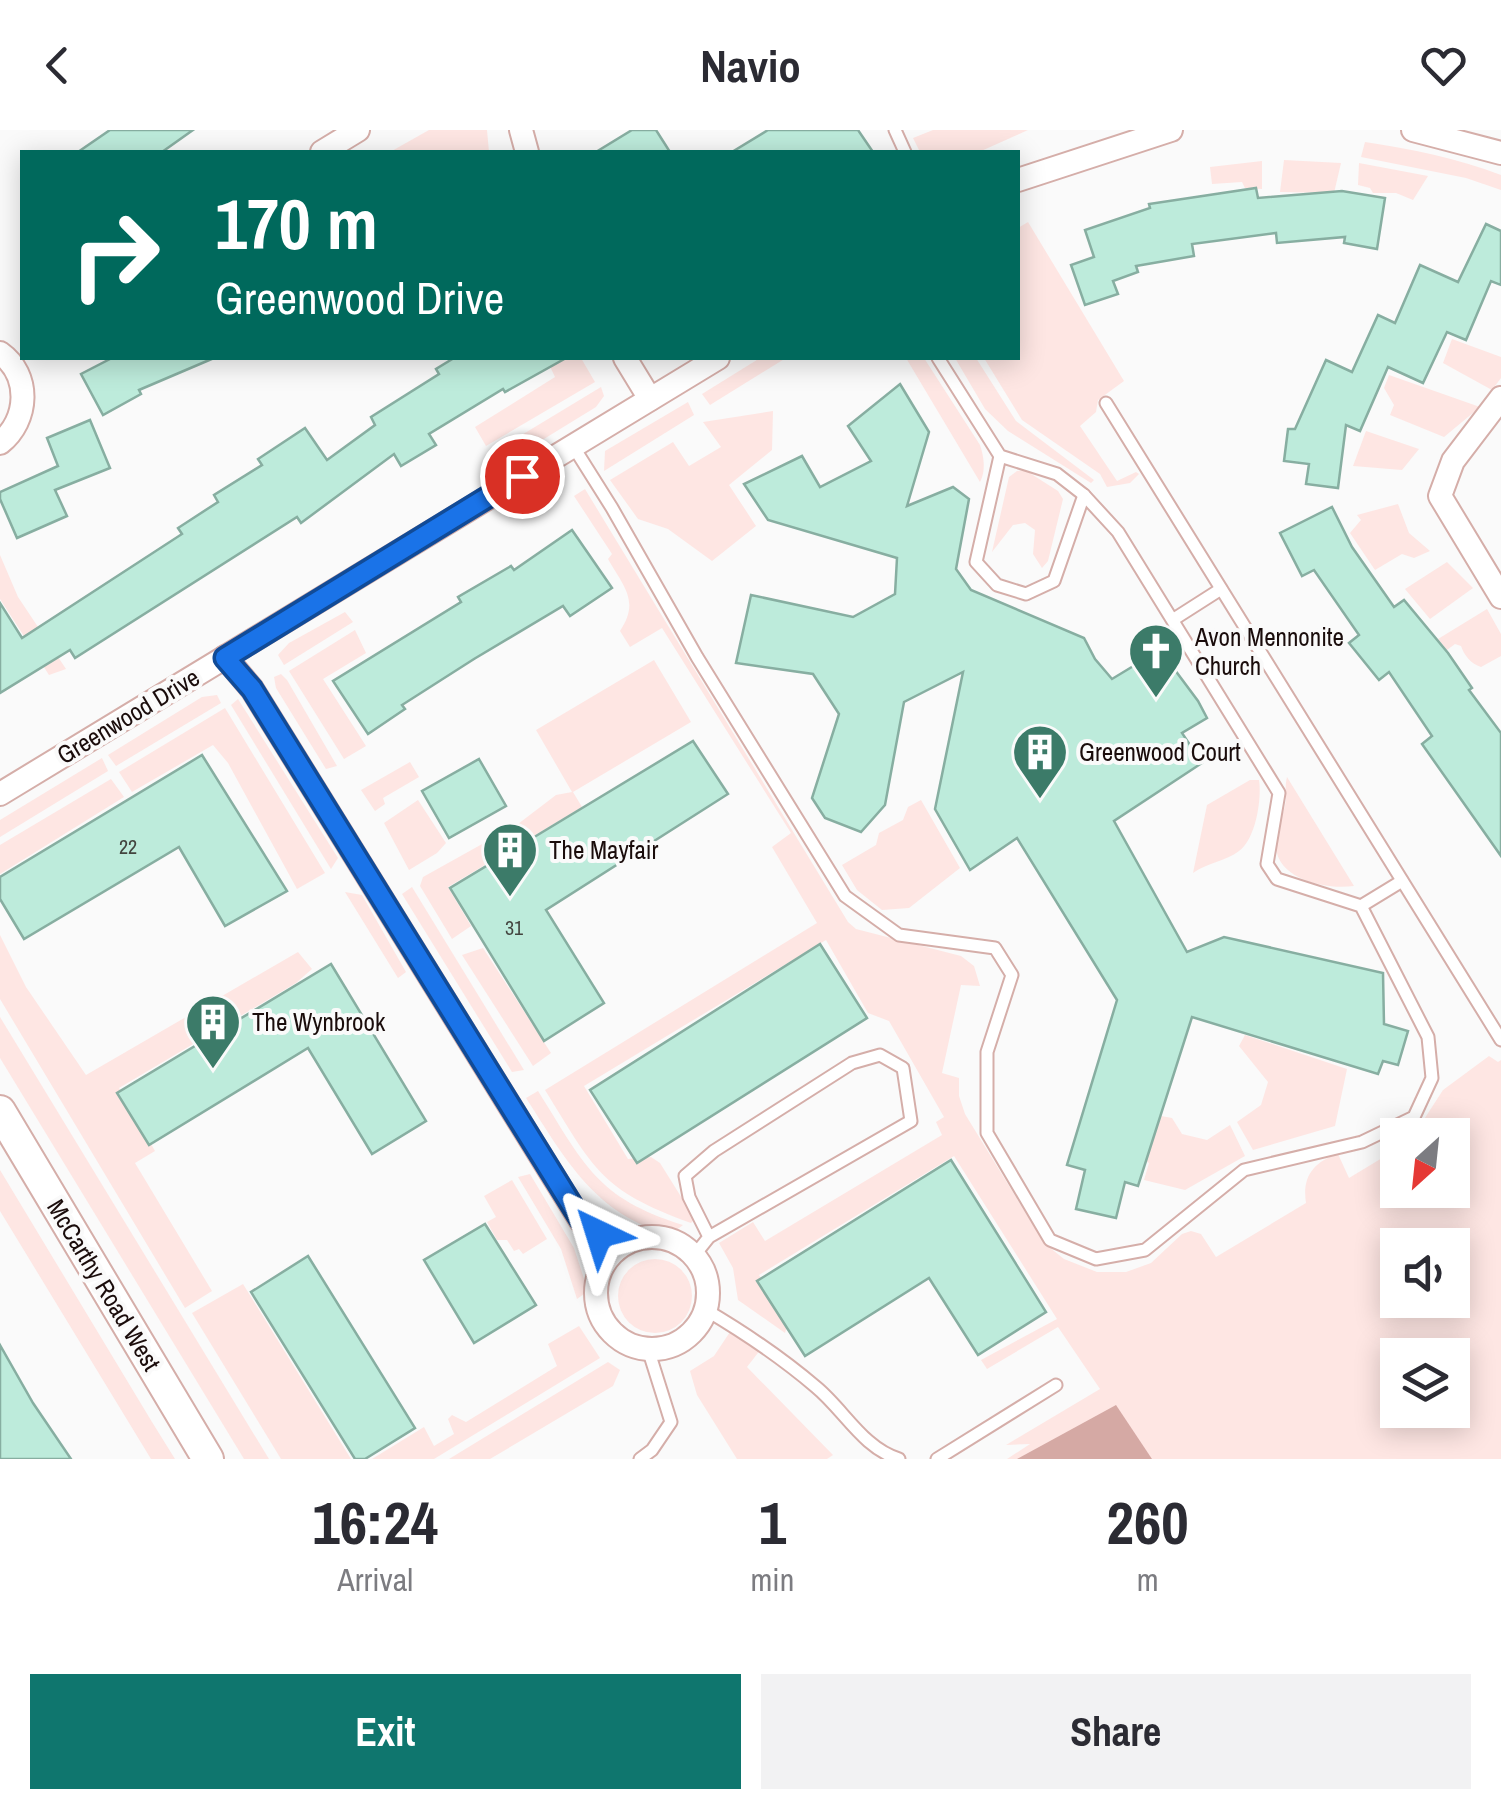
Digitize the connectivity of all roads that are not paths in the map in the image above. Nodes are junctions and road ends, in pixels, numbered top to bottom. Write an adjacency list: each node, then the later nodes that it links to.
1 (358, 130): 4 (street)
2 (1171, 130): 6 (street)
3 (1413, 130): 5 (street)
4 (325, 150)
5 (1501, 153)
6 (1020, 179)
7 (10, 352): 14 (street)
8 (626, 360): 11 (street)
9 (715, 360): 11 (street, Greenwood Drive)
10 (939, 360): 16 (lane)
11 (650, 398): 15 (street, Greenwood Drive)
12 (1501, 398): 19 (street)
13 (1106, 403): 18 (lane)
14 (0, 443)
15 (572, 446): 21 (street, Greenwood Drive); 24 (lane)
16 (1000, 456): 17 (lane); 17 (lane)
17 (1084, 495): 20 (lane)
18 (1221, 588): 20 (lane); 23 (lane)
19 (1501, 597)
20 (1174, 619): 24 (lane)
21 (225, 658): 22 (street, Greenwood Drive); 28 (street)
22 (0, 794)
23 (1402, 881): 24 (lane); 25 (lane)
24 (1361, 906)
25 (1501, 1040)
26 (0, 1111): 33 (street, McCarthy Road West)
27 (709, 1236): 27 (lane); 29 (lane)
28 (617, 1248): 29 (street); 31 (street)
29 (694, 1257): 30 (street)
30 (706, 1310): 31 (street); 35 (lane)
31 (648, 1349): 34 (lane)
32 (1056, 1385): 36 (lane)
33 (208, 1459)
34 (640, 1459)
35 (899, 1459)
36 (937, 1459)

